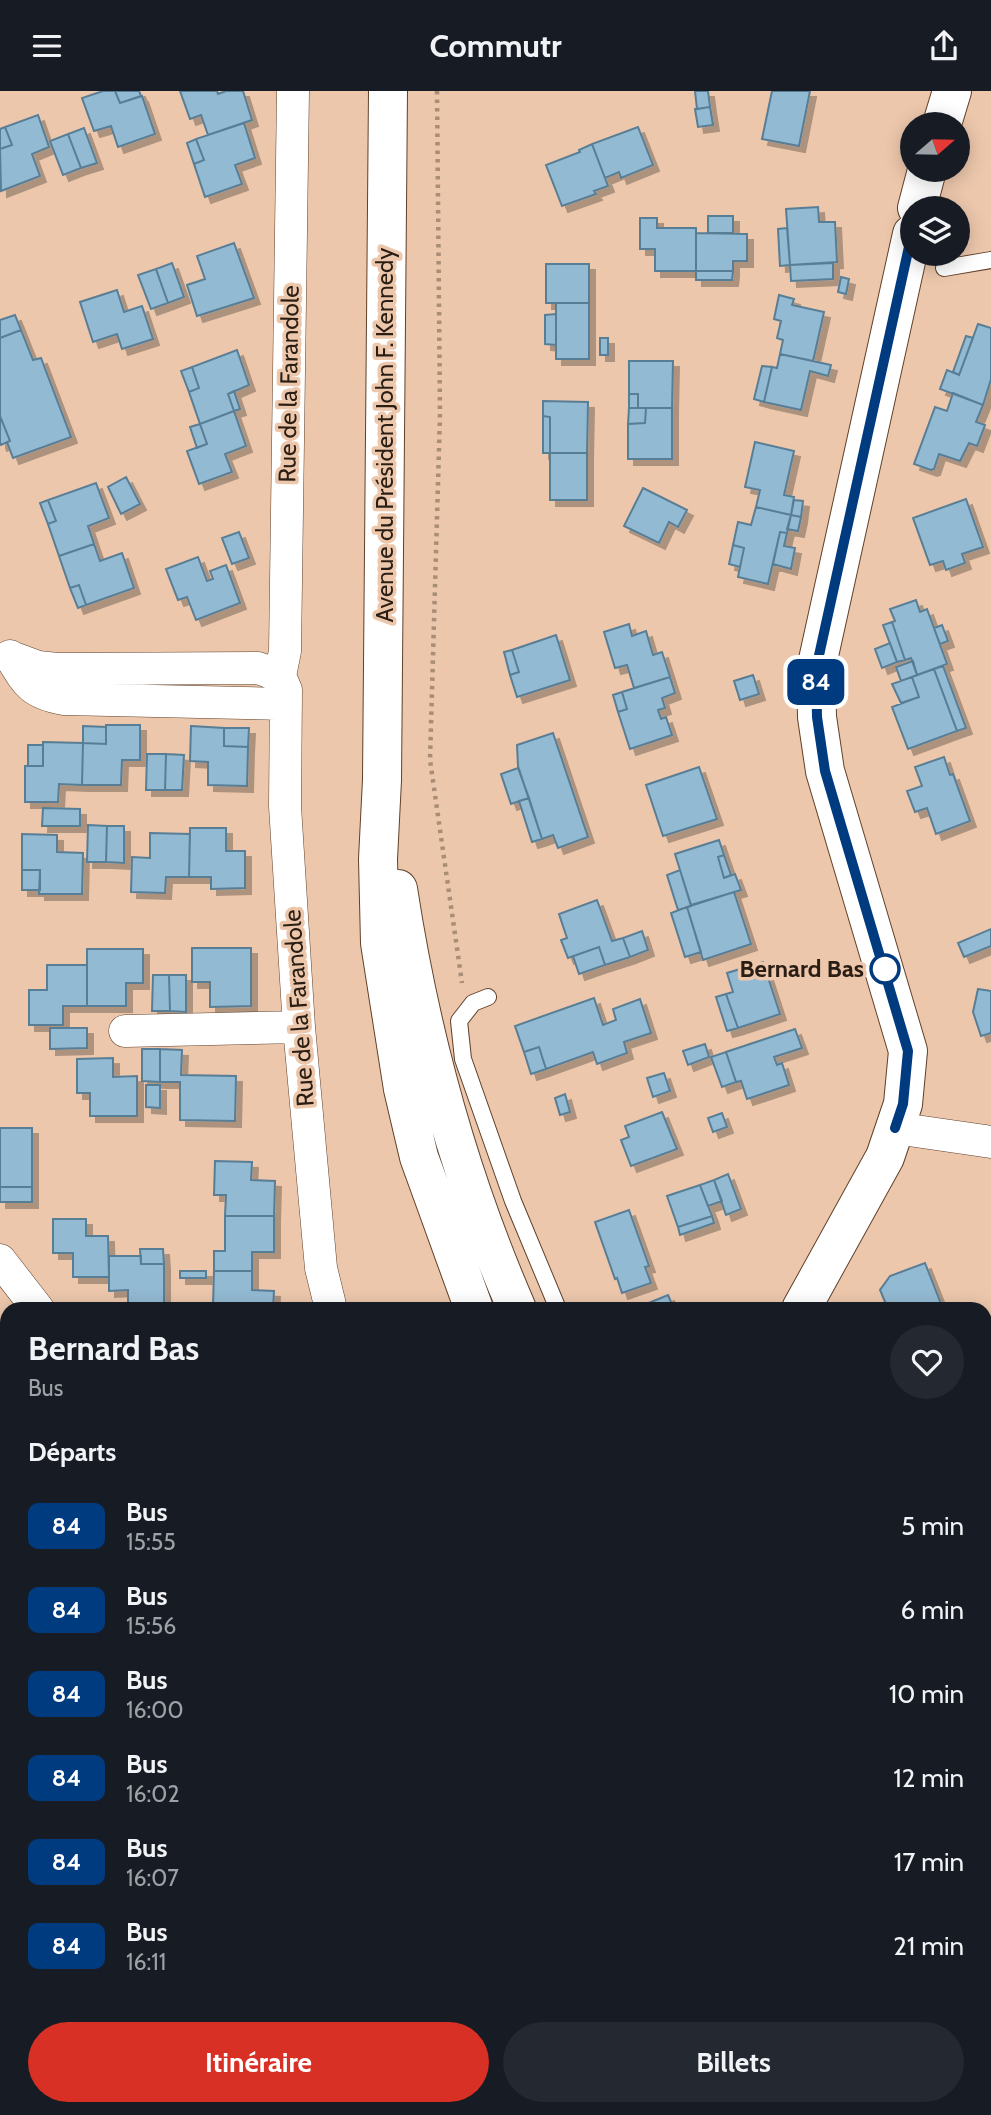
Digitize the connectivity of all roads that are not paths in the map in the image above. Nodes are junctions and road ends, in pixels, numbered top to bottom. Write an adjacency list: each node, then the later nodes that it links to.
1 (293, 91): 9 (street, Rue de la Farandole)
2 (387, 91): 10 (main road, Avenue du Président John F. Kennedy)
3 (952, 91): 4 (main road)
4 (946, 112)
5 (991, 260): 7 (lane)
6 (905, 266): 14 (main road)
7 (944, 268)
8 (4, 657): 9 (street)
9 (283, 690): 12 (street, Rue de la Farandole)
10 (382, 780): 19 (main road, Avenue du Président John F. Kennedy); 20 (main road, Avenue du Président John F. Kennedy)
11 (488, 997): 21 (lane)
12 (299, 1027): 13 (street); 18 (street, Rue de la Farandole)
13 (125, 1031)
14 (895, 1128): 15 (street); 22 (main road)
15 (991, 1142)
16 (0, 1260): 17 (street)
17 (33, 1302)
18 (329, 1302)
19 (471, 1302)
20 (514, 1302)
21 (555, 1302)
22 (805, 1302)

